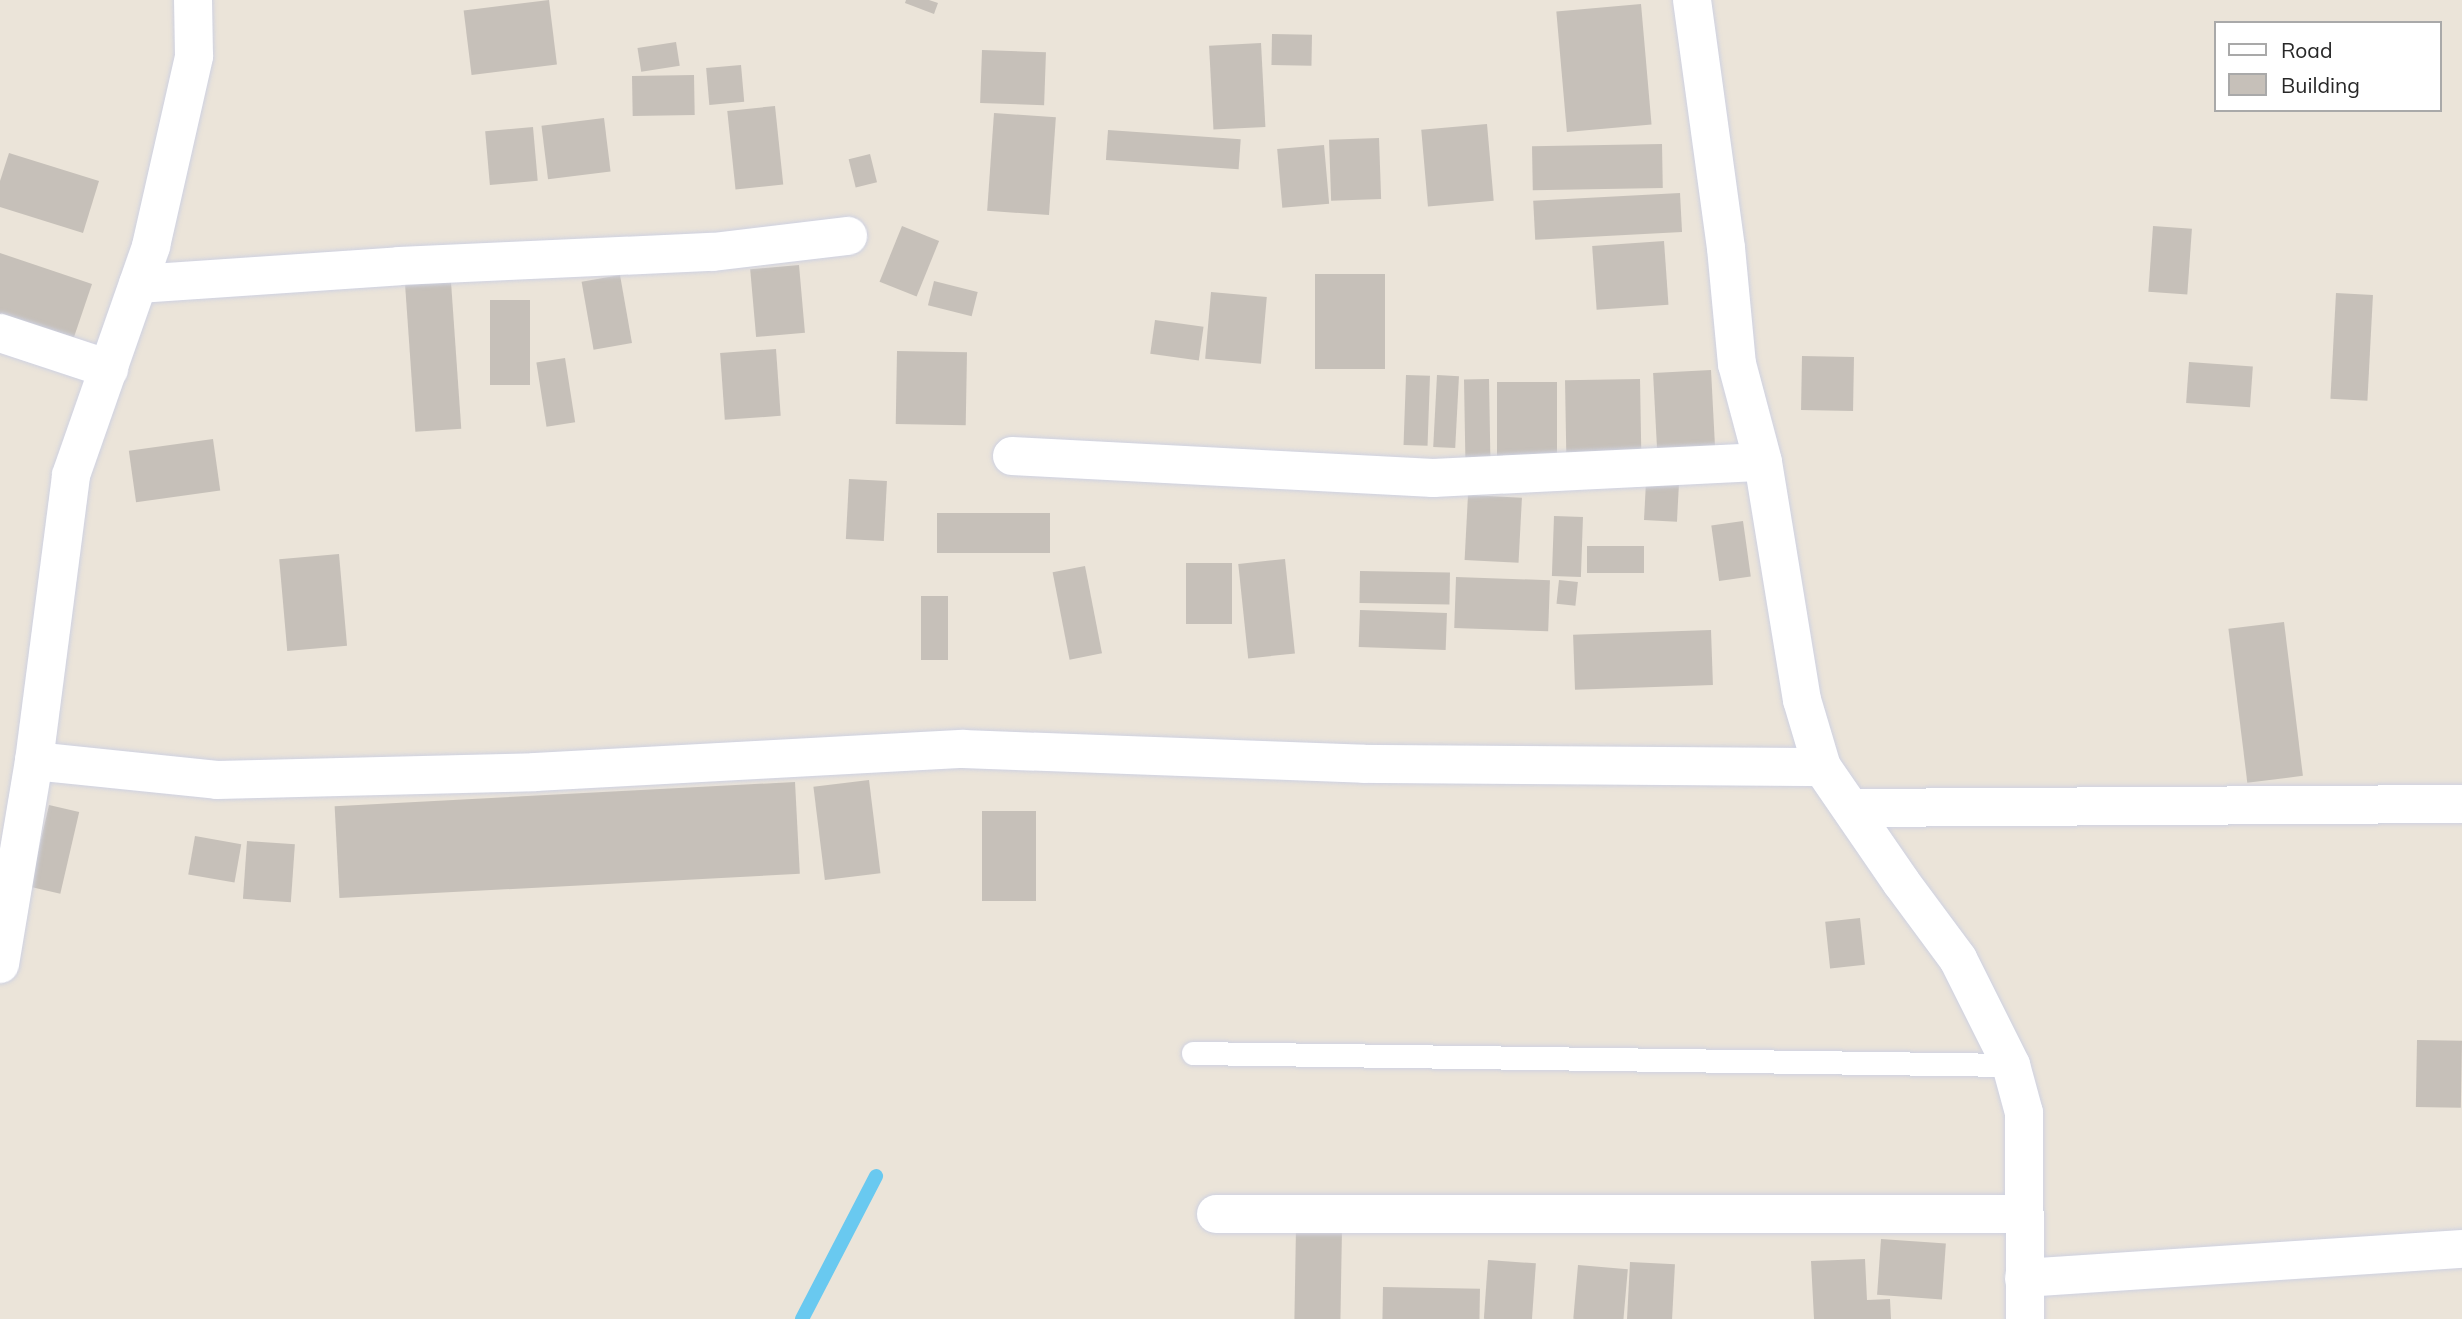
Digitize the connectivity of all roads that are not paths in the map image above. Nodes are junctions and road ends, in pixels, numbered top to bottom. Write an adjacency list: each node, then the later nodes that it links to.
1 (193, 0): 4 (street)
2 (1692, 0): 8 (street)
3 (848, 236): 4 (street)
4 (138, 284): 6 (street)
5 (0, 333): 6 (street)
6 (109, 369): 9 (street)
7 (1012, 456): 8 (street)
8 (1763, 461): 10 (street)
9 (34, 761): 10 (street); 13 (street)
10 (1822, 766): 12 (street)
11 (2462, 804): 12 (street)
12 (1851, 808): 15 (street)
13 (0, 964)
14 (1193, 1053): 15 (lane)
15 (2011, 1065): 17 (street)
16 (1216, 1214): 17 (street)
17 (2023, 1214): 19 (street)
18 (2462, 1249): 19 (street)
19 (2025, 1278): 20 (street)
20 (2025, 1319)

